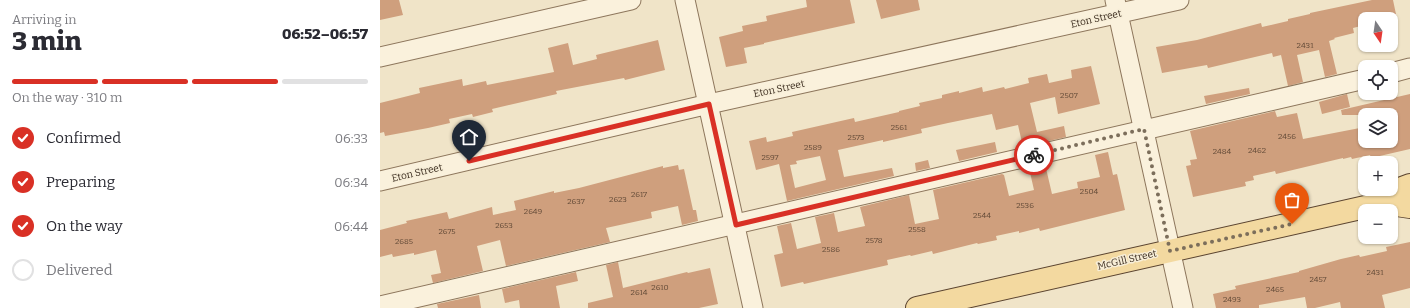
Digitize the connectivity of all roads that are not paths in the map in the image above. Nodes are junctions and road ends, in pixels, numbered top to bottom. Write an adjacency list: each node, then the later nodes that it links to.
1 (631, 0): 5 (street)
2 (685, 0): 9 (street)
3 (1179, 0): 4 (street, Eton Street)
4 (1117, 7): 9 (street, Eton Street); 10 (street)
5 (380, 57)
6 (1410, 68): 7 (street)
7 (1398, 71)
8 (1358, 81): 10 (street)
9 (709, 104): 11 (street, Eton Street); 15 (street)
10 (1144, 129): 15 (street); 16 (street)
11 (380, 181)
12 (1410, 185): 13 (main road, McGill Street)
13 (1383, 203): 14 (main road, McGill Street); 16 (main road, McGill Street)
14 (1410, 207)
15 (736, 225): 17 (street); 18 (street)
16 (1170, 251): 19 (main road, McGill Street); 20 (street)
17 (380, 306)
18 (753, 308)
19 (918, 308)
20 (1184, 308)

